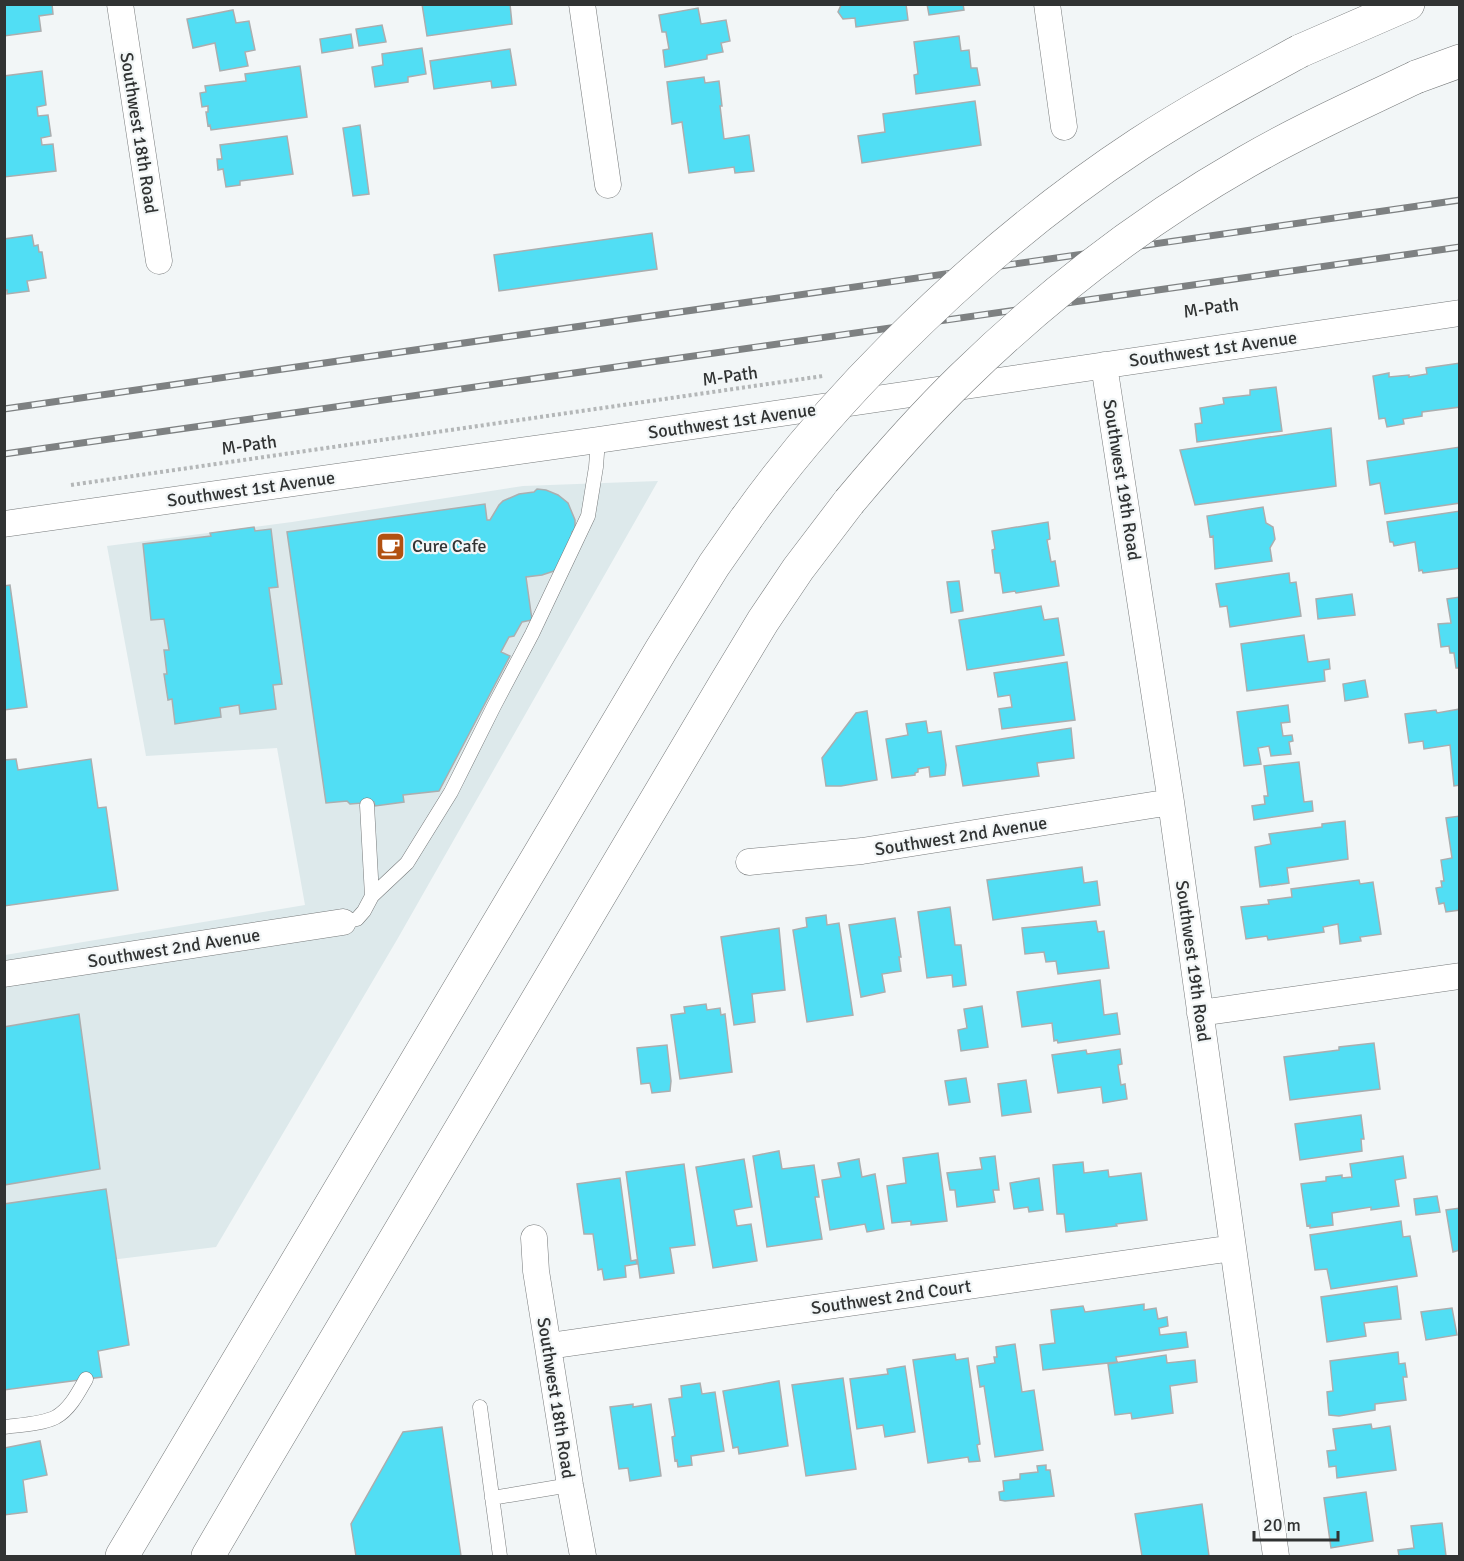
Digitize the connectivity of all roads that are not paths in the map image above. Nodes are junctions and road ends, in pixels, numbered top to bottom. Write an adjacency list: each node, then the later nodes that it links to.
1 (120, 4): 8 (street, Southwest 18th Road)
2 (582, 4): 7 (street)
3 (1047, 4): 6 (street)
4 (1408, 4): 29 (highway, bridge)
5 (1460, 61): 30 (highway, bridge)
6 (1064, 127)
7 (608, 185)
8 (159, 261)
9 (1460, 313): 10 (street, Southwest 1st Avenue)
10 (1104, 365): 11 (street, Southwest 1st Avenue); 13 (street, Southwest 19th Road)
11 (598, 440): 12 (street, Southwest 1st Avenue); 16 (lane)
12 (4, 524)
13 (1171, 802): 15 (street, Southwest 2nd Avenue); 20 (street, Southwest 19th Road)
14 (367, 805): 16 (lane)
15 (749, 862)
16 (372, 896): 17 (lane)
17 (343, 922): 18 (street, Southwest 2nd Avenue)
18 (4, 974)
19 (1460, 976): 20 (street)
20 (1200, 1013): 22 (street, Southwest 19th Road)
21 (534, 1238): 23 (street, Southwest 18th Road)
22 (1233, 1248): 23 (street, Southwest 2nd Court); 33 (street, Southwest 19th Road)
23 (549, 1346): 27 (street, Southwest 18th Road)
24 (86, 1379): 26 (lane)
25 (480, 1407): 28 (lane)
26 (4, 1427)
27 (570, 1485): 28 (lane); 32 (street, Southwest 18th Road)
28 (492, 1498): 31 (lane)
29 (122, 1557)
30 (208, 1557)
31 (500, 1557)
32 (583, 1557)
33 (1276, 1557)

